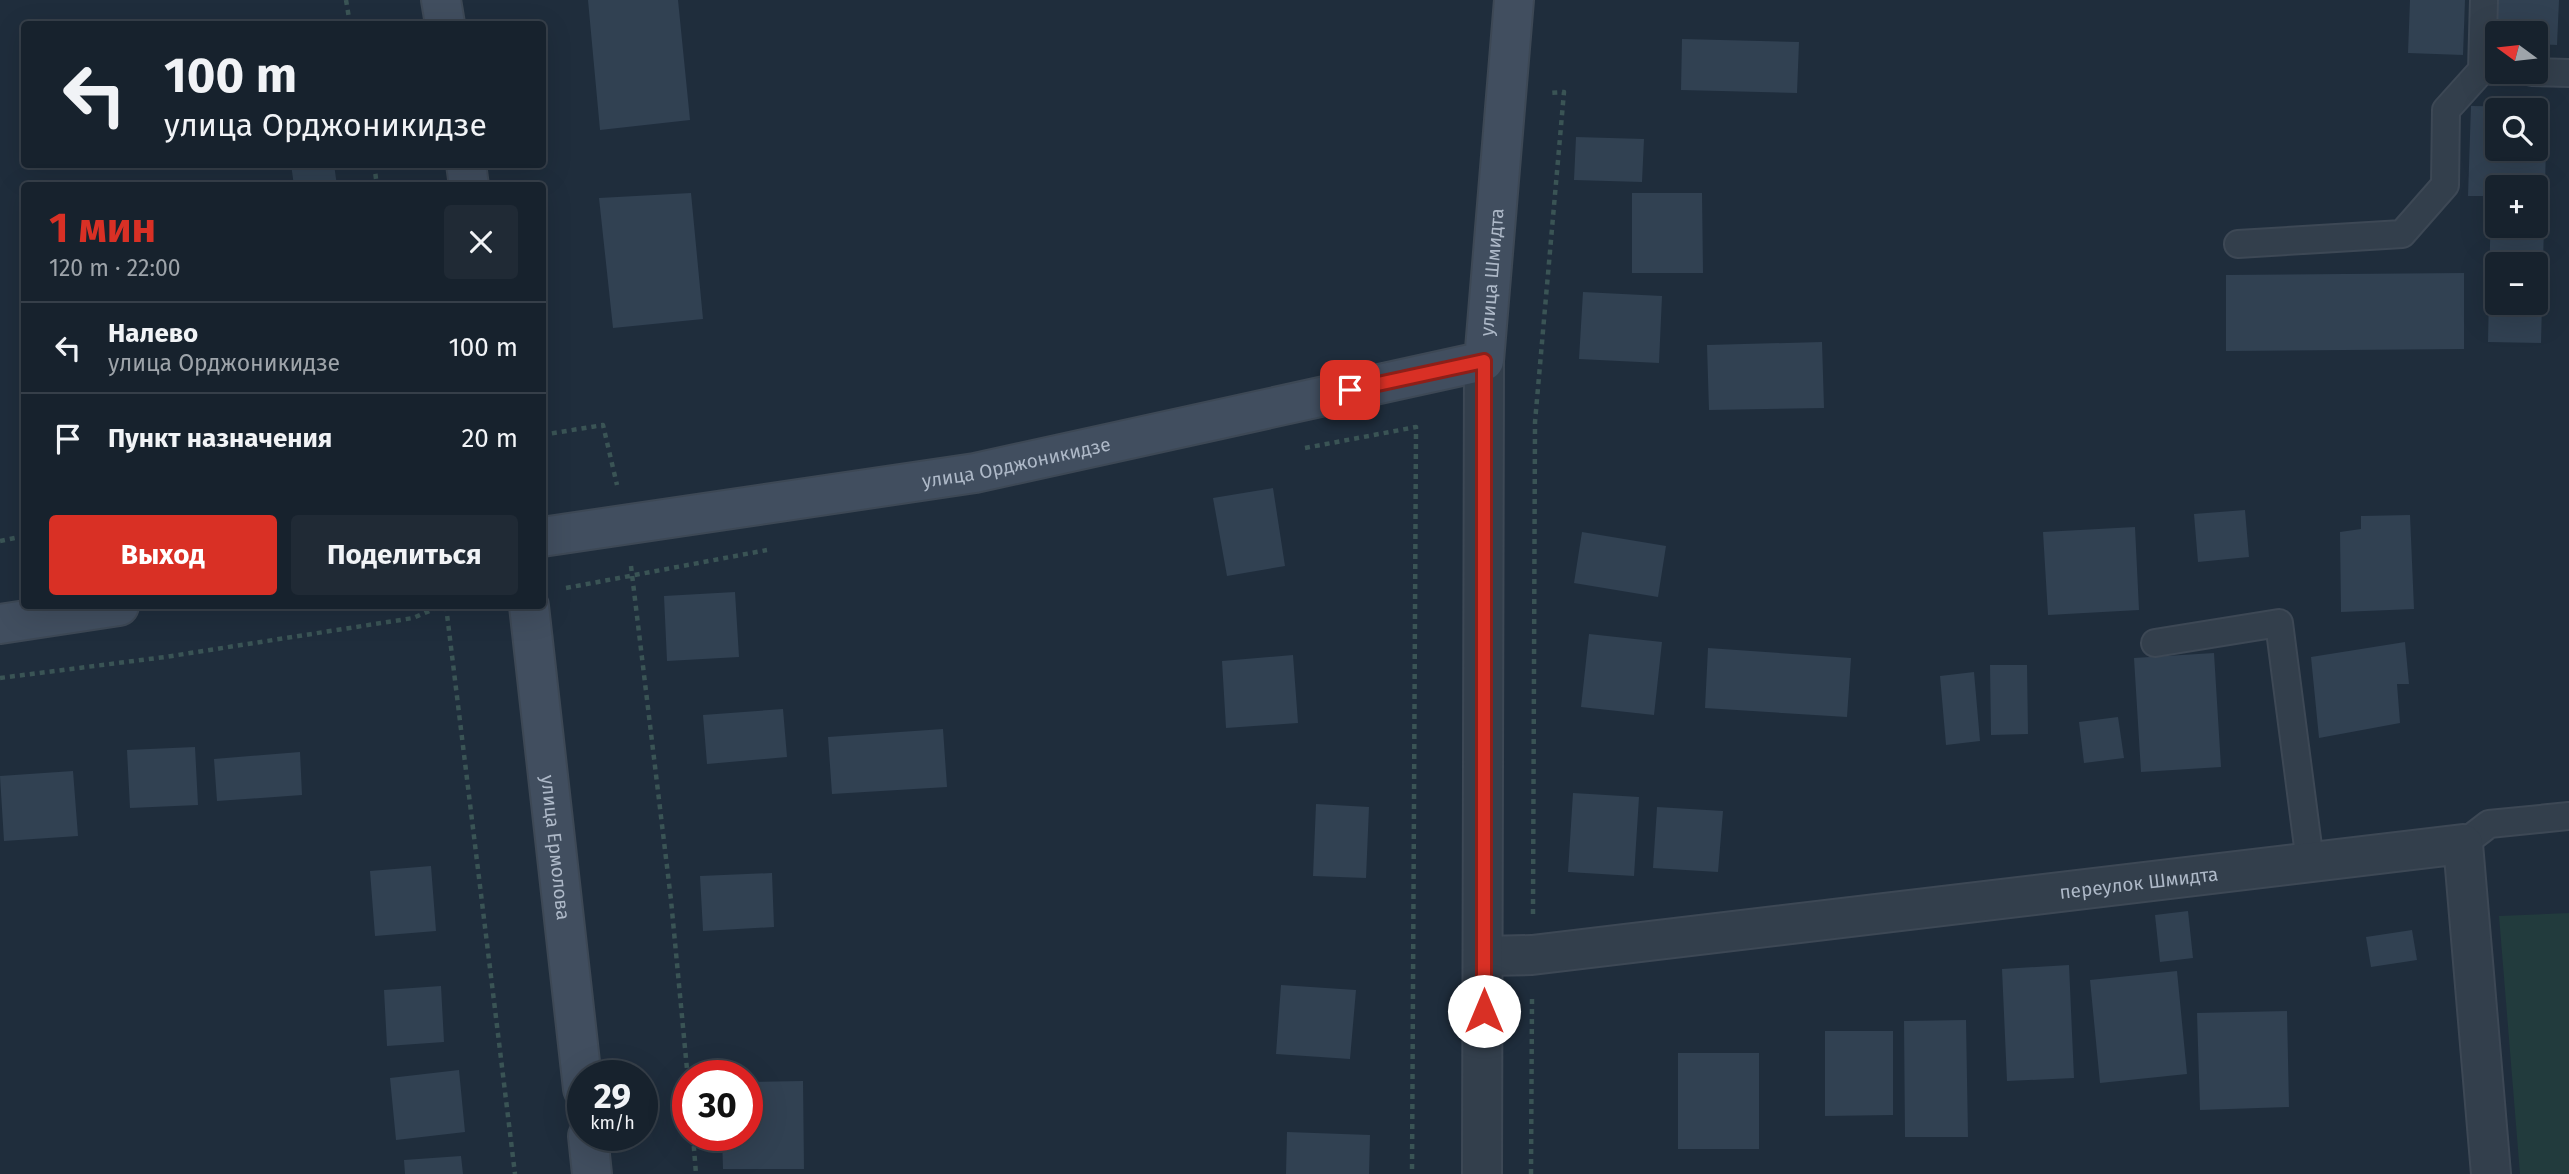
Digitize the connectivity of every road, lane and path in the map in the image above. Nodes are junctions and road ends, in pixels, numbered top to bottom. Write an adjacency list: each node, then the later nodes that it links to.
1 (346, 0): 5 (path)
2 (441, 0): 6 (street)
3 (1514, 0): 11 (street, улица Шмидта)
4 (2484, 0): 7 (lane)
5 (350, 21)
6 (444, 21)
7 (2486, 21)
8 (2548, 72): 9 (lane)
9 (2569, 73)
10 (2485, 75): 12 (lane)
11 (1506, 95): 13 (street, улица Шмидта); 33 (path)
12 (2238, 244)
13 (1484, 361): 17 (street, улица Орджоникидзе); 34 (street, улица Шмидта)
14 (603, 425): 15 (path)
15 (546, 434)
16 (1294, 450): 42 (path)
17 (546, 536)
18 (21, 537): 19 (path)
19 (0, 541)
20 (780, 548): 21 (path)
21 (631, 576): 22 (path); 36 (path)
22 (546, 597)
23 (99, 609): 27 (street)
24 (436, 609): 29 (path)
25 (444, 609): 39 (path)
26 (543, 609): 35 (street, улица Ермолова)
27 (0, 624)
28 (2155, 643): 32 (lane)
29 (0, 678)
30 (2569, 816): 31 (lane)
31 (2463, 844): 32 (street, переулок Шмидта); 45 (street)
32 (2310, 862): 33 (street, переулок Шмидта)
33 (1532, 955): 34 (street, переулок Шмидта); 44 (path)
34 (1485, 956): 43 (street, улица Шмидта)
35 (581, 1060)
36 (686, 1060)
37 (590, 1151): 40 (street)
38 (694, 1151): 41 (path)
39 (515, 1174)
40 (592, 1174)
41 (696, 1174)
42 (1412, 1174)
43 (1482, 1174)
44 (1531, 1174)
45 (2491, 1174)

